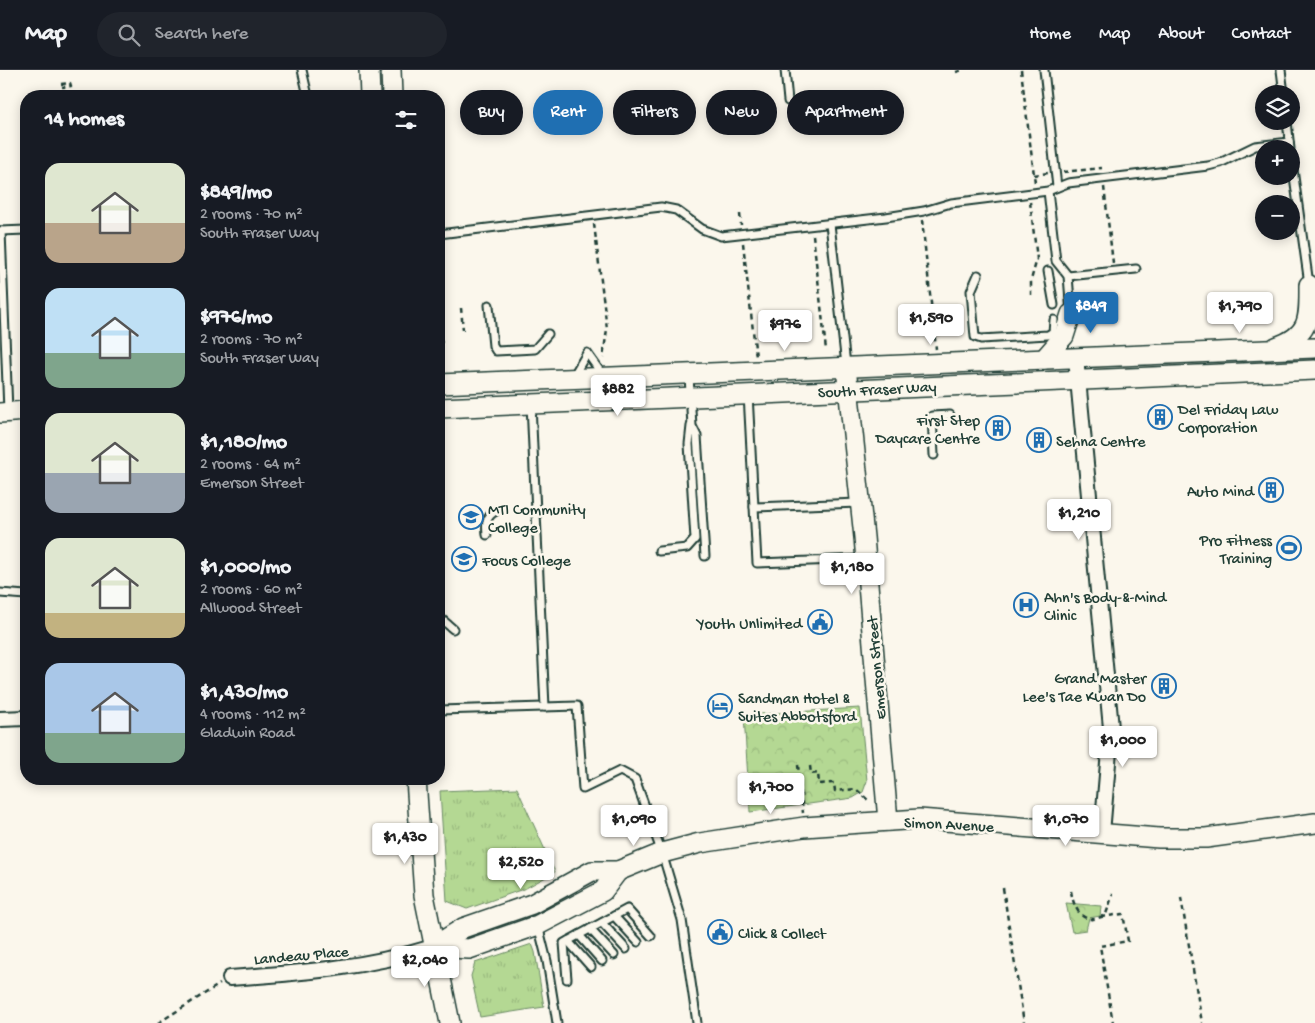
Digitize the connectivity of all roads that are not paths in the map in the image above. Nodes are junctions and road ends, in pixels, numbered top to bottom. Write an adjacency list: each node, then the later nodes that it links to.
1 (302, 70): 8 (lane)
2 (370, 70): 9 (main road)
3 (390, 70): 10 (main road)
4 (785, 70): 11 (lane)
5 (1044, 70): 14 (lane)
6 (1281, 70): 7 (lane)
7 (1283, 85)
8 (307, 90)
9 (370, 90)
10 (392, 90)
11 (787, 91)
12 (1255, 146): 14 (lane)
13 (1296, 185): 24 (lane)
14 (1058, 187): 15 (lane)
15 (1048, 191): 16 (lane); 23 (lane)
16 (830, 224): 19 (lane); 33 (lane)
17 (20, 230): 18 (lane)
18 (1, 231): 46 (lane)
19 (445, 233)
20 (1136, 269): 23 (lane)
21 (1048, 271): 26 (lane)
22 (978, 275): 27 (lane)
23 (1068, 276): 27 (lane)
24 (1312, 292): 30 (main road)
25 (488, 305): 28 (lane)
26 (1054, 305)
27 (1063, 317): 31 (main road); 32 (main road)
28 (548, 334)
29 (1315, 348): 30 (main road, South Fraser Way)
30 (1266, 350): 31 (main road, South Fraser Way)
31 (1076, 358): 32 (main road, South Fraser Way); 37 (street)
32 (1044, 359): 33 (main road, South Fraser Way)
33 (846, 366): 36 (main road, South Fraser Way); 40 (main road, Emerson Street)
34 (1315, 370): 37 (main road, South Fraser Way)
35 (445, 372): 38 (main road)
36 (688, 373): 38 (main road, South Fraser Way); 42 (lane)
37 (1079, 379): 40 (main road, South Fraser Way); 69 (street)
38 (495, 381): 39 (main road, South Fraser Way)
39 (445, 384)
40 (849, 389): 41 (main road, South Fraser Way); 51 (main road, Emerson Street)
41 (748, 394): 42 (main road, South Fraser Way); 52 (lane)
42 (690, 397): 43 (main road, South Fraser Way); 49 (lane)
43 (531, 404): 44 (main road, South Fraser Way); 62 (lane)
44 (487, 406): 45 (main road, South Fraser Way); 47 (main road)
45 (445, 408)
46 (12, 412)
47 (445, 414)
48 (950, 415): 50 (lane)
49 (692, 426): 55 (lane); 56 (lane)
50 (934, 455)
51 (861, 503): 52 (lane); 57 (main road, Emerson Street)
52 (754, 507): 57 (lane)
53 (496, 511): 54 (lane)
54 (487, 535)
55 (658, 551)
56 (705, 556)
57 (865, 559): 67 (main road, Emerson Street)
58 (0, 592): 59 (lane)
59 (20, 594)
60 (445, 623): 61 (lane)
61 (452, 629)
62 (545, 707): 63 (lane); 70 (lane)
63 (445, 710)
64 (20, 718): 65 (street)
65 (0, 719)
66 (416, 785): 80 (main road)
67 (888, 821): 69 (main road, Simon Avenue); 70 (main road, Simon Avenue)
68 (1315, 823): 69 (main road, Simon Avenue)
69 (1102, 833)
70 (662, 853): 71 (main road, Simon Avenue); 89 (lane)
71 (618, 871): 74 (main road); 80 (main road, Simon Avenue)
72 (614, 916): 73 (lane); 77 (lane); 79 (lane)
73 (602, 923): 75 (lane); 81 (lane)
74 (538, 925): 80 (main road); 88 (lane)
75 (590, 929): 76 (lane); 82 (lane)
76 (579, 935): 78 (lane); 83 (lane)
77 (651, 936)
78 (568, 941): 84 (lane); 86 (lane)
79 (638, 942)
80 (433, 947): 85 (street, Landeau Place); 87 (main road)
81 (626, 949)
82 (614, 955)
83 (602, 961)
84 (591, 967)
85 (230, 978)
86 (567, 979)
87 (450, 1023)
88 (557, 1023)
89 (697, 1023)

